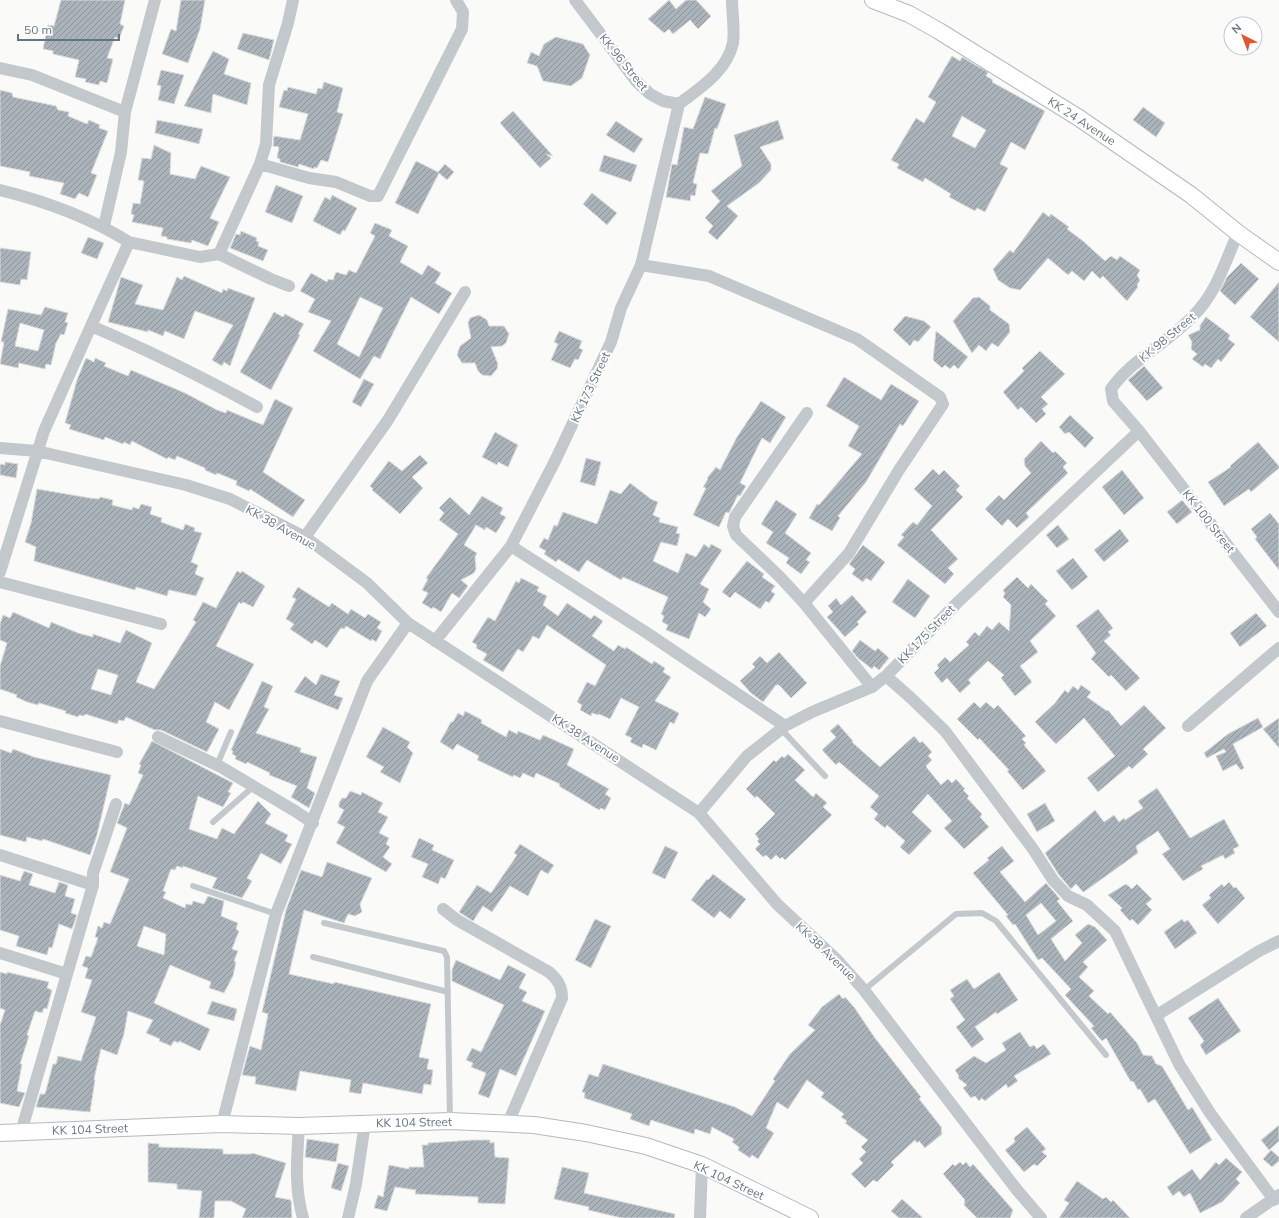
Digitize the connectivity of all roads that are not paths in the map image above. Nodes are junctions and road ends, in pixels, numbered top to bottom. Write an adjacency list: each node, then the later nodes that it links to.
1 (155, 0): 9 (street)
2 (293, 0): 10 (street)
3 (456, 0): 10 (street)
4 (575, 0): 8 (street, KK 96 Street)
5 (732, 0): 8 (street)
6 (873, 0): 13 (street, KK 24 Avenue)
7 (0, 68): 9 (street)
8 (679, 104): 17 (street, KK 173 Street)
9 (125, 112): 12 (street)
10 (260, 164): 15 (street)
11 (0, 190): 12 (street)
12 (104, 226): 14 (street)
13 (1238, 233): 16 (street, KK 24 Avenue); 23 (street, KK 98 Street)
14 (129, 242): 15 (street); 20 (street)
15 (219, 254): 18 (street)
16 (1279, 262)
17 (641, 265): 27 (street, KK 173 Street); 30 (street)
18 (289, 286)
19 (465, 292): 26 (street)
20 (91, 326): 21 (street); 25 (street)
21 (257, 407)
22 (807, 413): 30 (street)
23 (1139, 431): 31 (street, KK 100 Street); 36 (street, KK 175 Street)
24 (0, 448): 25 (street, KK 38 Avenue)
25 (37, 451): 26 (street, KK 38 Avenue); 28 (street)
26 (305, 538): 32 (street, KK 38 Avenue)
27 (511, 546): 34 (street, KK 173 Street); 40 (street)
28 (0, 572)
29 (0, 582): 33 (street)
30 (804, 603): 37 (street)
31 (1279, 612)
32 (408, 623): 34 (street, KK 38 Avenue); 50 (street)
33 (161, 624)
34 (435, 641): 48 (street, KK 38 Avenue)
35 (1279, 648): 39 (street)
36 (886, 676): 37 (street, KK 175 Street); 63 (street)
37 (872, 688): 40 (street, KK 175 Street)
38 (0, 721): 43 (street)
39 (1188, 726)
40 (783, 728): 45 (lane); 48 (street, KK 175 Street)
41 (232, 732): 44 (lane)
42 (158, 737): 44 (street)
43 (117, 752)
44 (217, 765): 46 (street)
45 (825, 776)
46 (254, 786): 49 (lane); 50 (street)
47 (116, 804): 52 (street)
48 (699, 813): 61 (street, KK 38 Avenue)
49 (213, 822)
50 (313, 823): 55 (street)
51 (0, 855): 52 (street)
52 (93, 885): 60 (street)
53 (192, 886): 55 (lane)
54 (443, 909): 67 (street)
55 (276, 914): 68 (street)
56 (324, 923): 62 (lane)
57 (1279, 941): 63 (street)
58 (0, 953): 60 (street)
59 (312, 957): 62 (lane)
60 (67, 974): 70 (street)
61 (864, 990): 64 (lane); 78 (street, KK 38 Avenue)
62 (448, 992): 65 (lane)
63 (1157, 1015): 73 (street)
64 (1106, 1055)
65 (450, 1121): 66 (street, KK 104 Street); 67 (street, KK 104 Street)
66 (365, 1122): 69 (street, KK 104 Street); 75 (street)
67 (508, 1122): 72 (street, KK 104 Street)
68 (222, 1124): 69 (street, KK 104 Street); 70 (street, KK 104 Street)
69 (299, 1126): 74 (street)
70 (21, 1132): 71 (street, KK 104 Street)
71 (0, 1133)
72 (702, 1165): 76 (street); 77 (street, KK 104 Street)
73 (1277, 1197): 79 (street)
74 (303, 1218)
75 (348, 1218)
76 (700, 1218)
77 (810, 1218)
78 (1041, 1218)
79 (1246, 1218)

